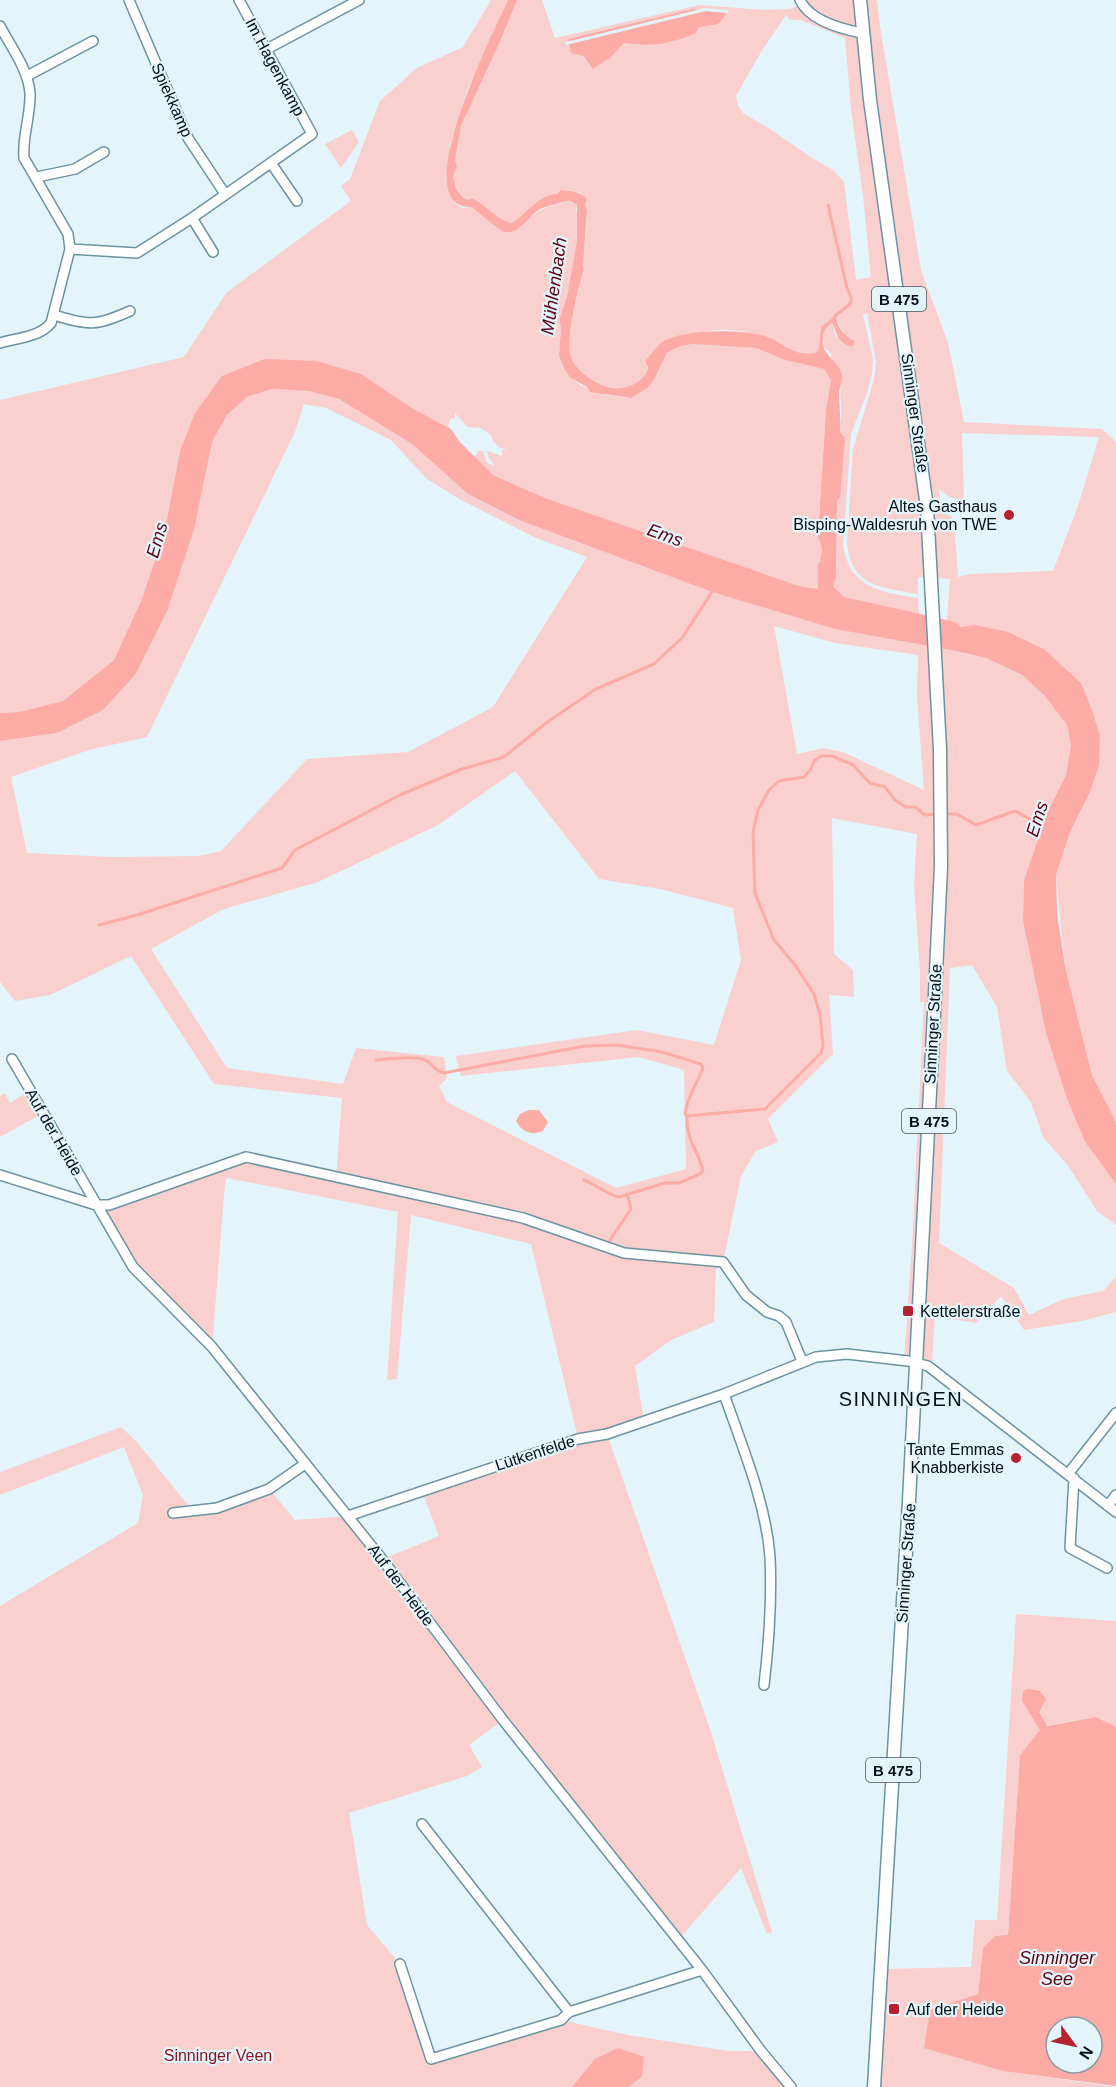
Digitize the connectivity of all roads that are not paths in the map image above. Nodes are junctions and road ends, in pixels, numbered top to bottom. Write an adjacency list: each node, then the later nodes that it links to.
1 (129, 0): 16 (street, Spiekkamp)
2 (239, 0): 11 (street, Im Hagenkamp)
3 (358, 0): 6 (street)
4 (800, 0): 8 (street)
5 (860, 0): 8 (main road, Sinninger Straße / B 475)
6 (341, 4): 11 (street)
7 (0, 26): 10 (street)
8 (862, 33): 28 (main road, Sinninger Straße / B 475)
9 (93, 41): 12 (street)
10 (5, 45): 12 (street)
11 (265, 50): 14 (street, Im Hagenkamp)
12 (27, 76): 15 (street)
13 (104, 152): 15 (street)
14 (271, 163): 16 (street); 17 (street)
15 (37, 177): 19 (street)
16 (225, 194): 18 (street)
17 (297, 201)
18 (192, 218): 19 (street); 20 (street)
19 (70, 249): 22 (street)
20 (213, 252)
21 (130, 311): 22 (street)
22 (54, 315): 23 (street)
23 (0, 343)
24 (12, 1059): 26 (street, Auf der Heide)
25 (0, 1175): 26 (street, Auf der Heide)
26 (96, 1205): 27 (street, Auf der Heide); 31 (street, Auf der Heide)
27 (802, 1361): 28 (street, Lütkenfelde); 29 (street, Lütkenfelde)
28 (916, 1362): 32 (street); 44 (main road, Sinninger Straße / B 475)
29 (724, 1394): 36 (street, Lütkenfelde); 38 (street)
30 (1116, 1413): 32 (street)
31 (305, 1464): 35 (street); 36 (street, Auf der Heide)
32 (1071, 1476): 34 (street); 37 (street)
33 (1116, 1495): 34 (street)
34 (1112, 1509)
35 (173, 1513)
36 (348, 1516): 41 (street, Auf der Heide)
37 (1107, 1568)
38 (764, 1685)
39 (422, 1824): 42 (street)
40 (400, 1964): 42 (street)
41 (702, 1970): 42 (street); 43 (street, Auf der Heide)
42 (569, 2012)
43 (791, 2087)
44 (874, 2087)

